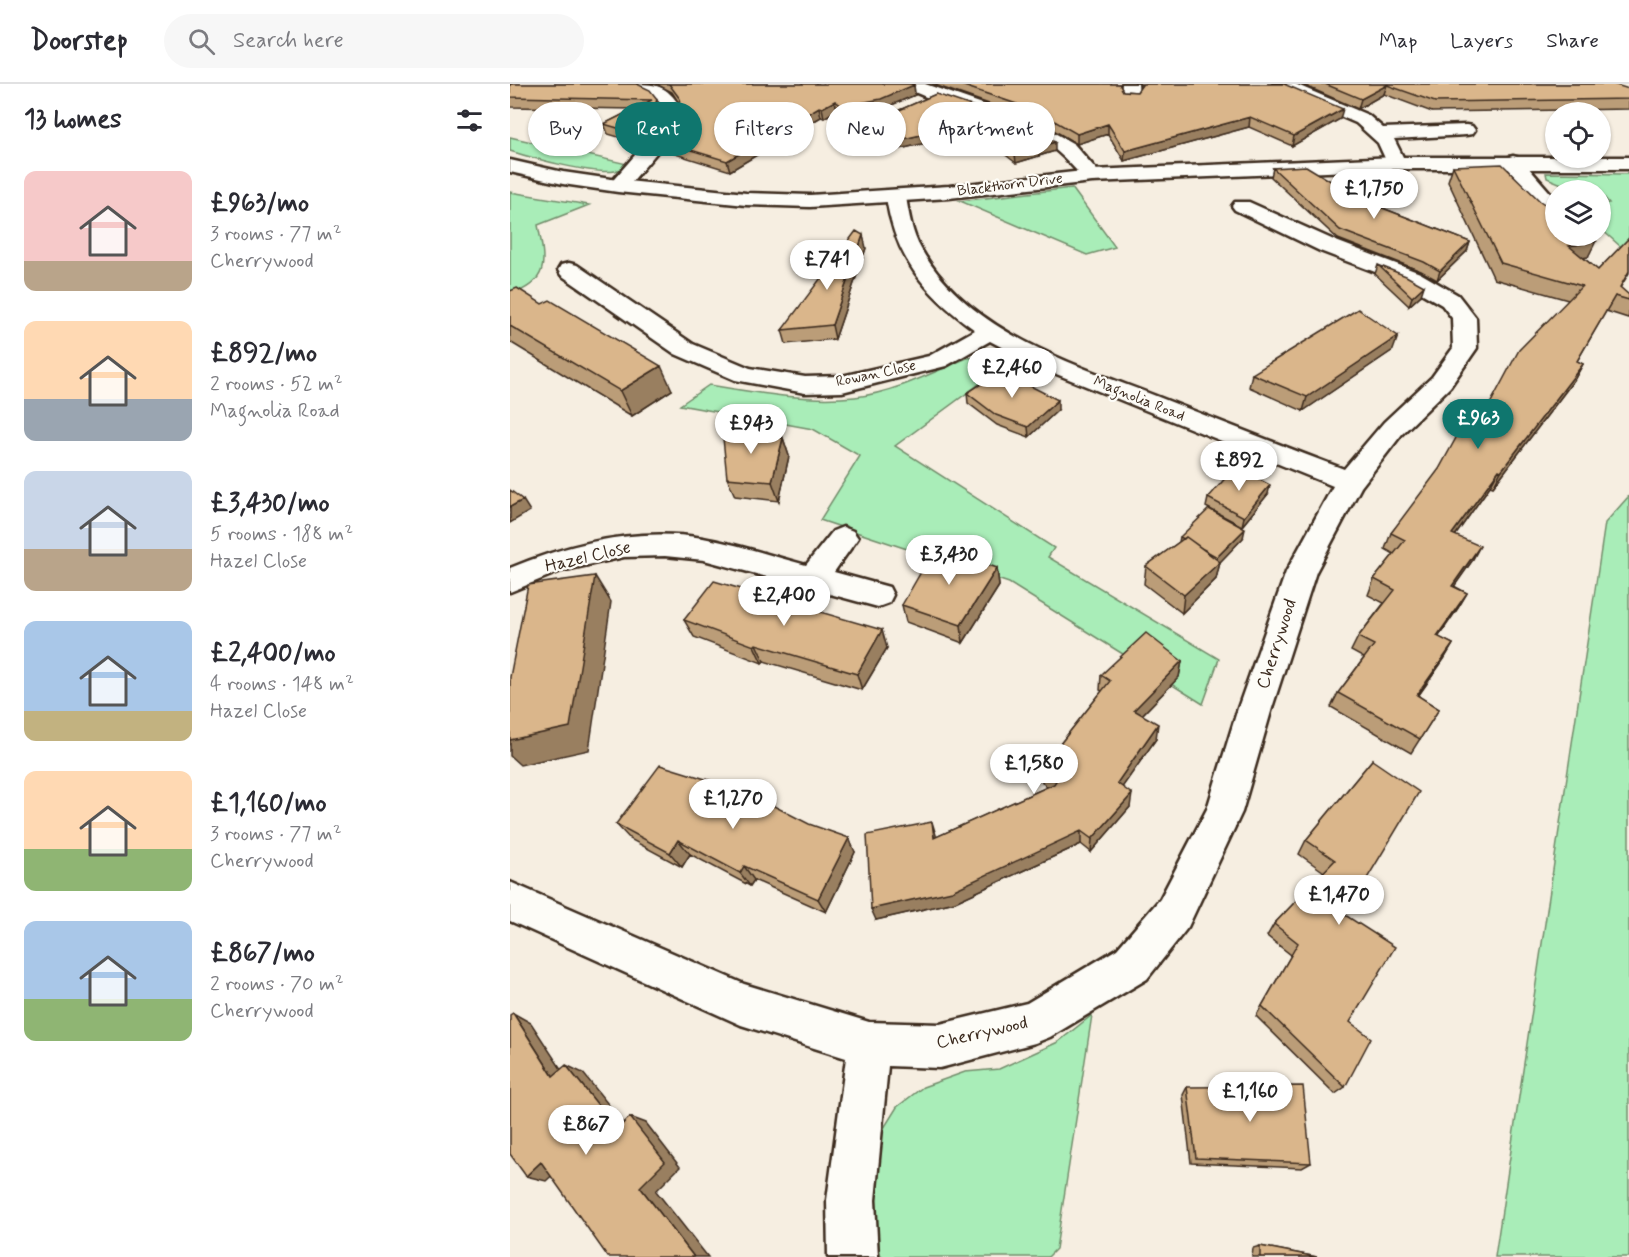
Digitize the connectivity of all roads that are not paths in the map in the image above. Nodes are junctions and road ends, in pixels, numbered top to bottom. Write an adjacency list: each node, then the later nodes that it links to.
1 (637, 84): 13 (street)
2 (910, 84): 4 (street)
3 (1281, 84): 7 (street)
4 (935, 95): 5 (street); 12 (street)
5 (916, 105)
6 (1466, 130): 7 (street)
7 (1378, 134): 9 (street)
8 (1513, 162): 9 (street, Blackthorn Drive); 10 (street, Blackthorn Drive); 15 (street)
9 (1396, 163): 12 (street, Blackthorn Drive)
10 (1629, 163)
11 (510, 166): 13 (street, Blackthorn Drive)
12 (1092, 176): 14 (street, Blackthorn Drive)
13 (618, 186): 14 (street, Blackthorn Drive)
14 (896, 196): 18 (street, Magnolia Road)
15 (1545, 199)
16 (1242, 206): 19 (street, Cherrywood)
17 (569, 270): 18 (street, Rowan Close)
18 (990, 331): 19 (street, Magnolia Road)
19 (1349, 482): 25 (street, Cherrywood)
20 (843, 538): 21 (street)
21 (813, 577): 22 (street, Hazel Close); 23 (street, Hazel Close)
22 (510, 581)
23 (878, 595)
24 (510, 901): 25 (street, Cherrywood)
25 (869, 1044): 26 (street)
26 (853, 1257)

